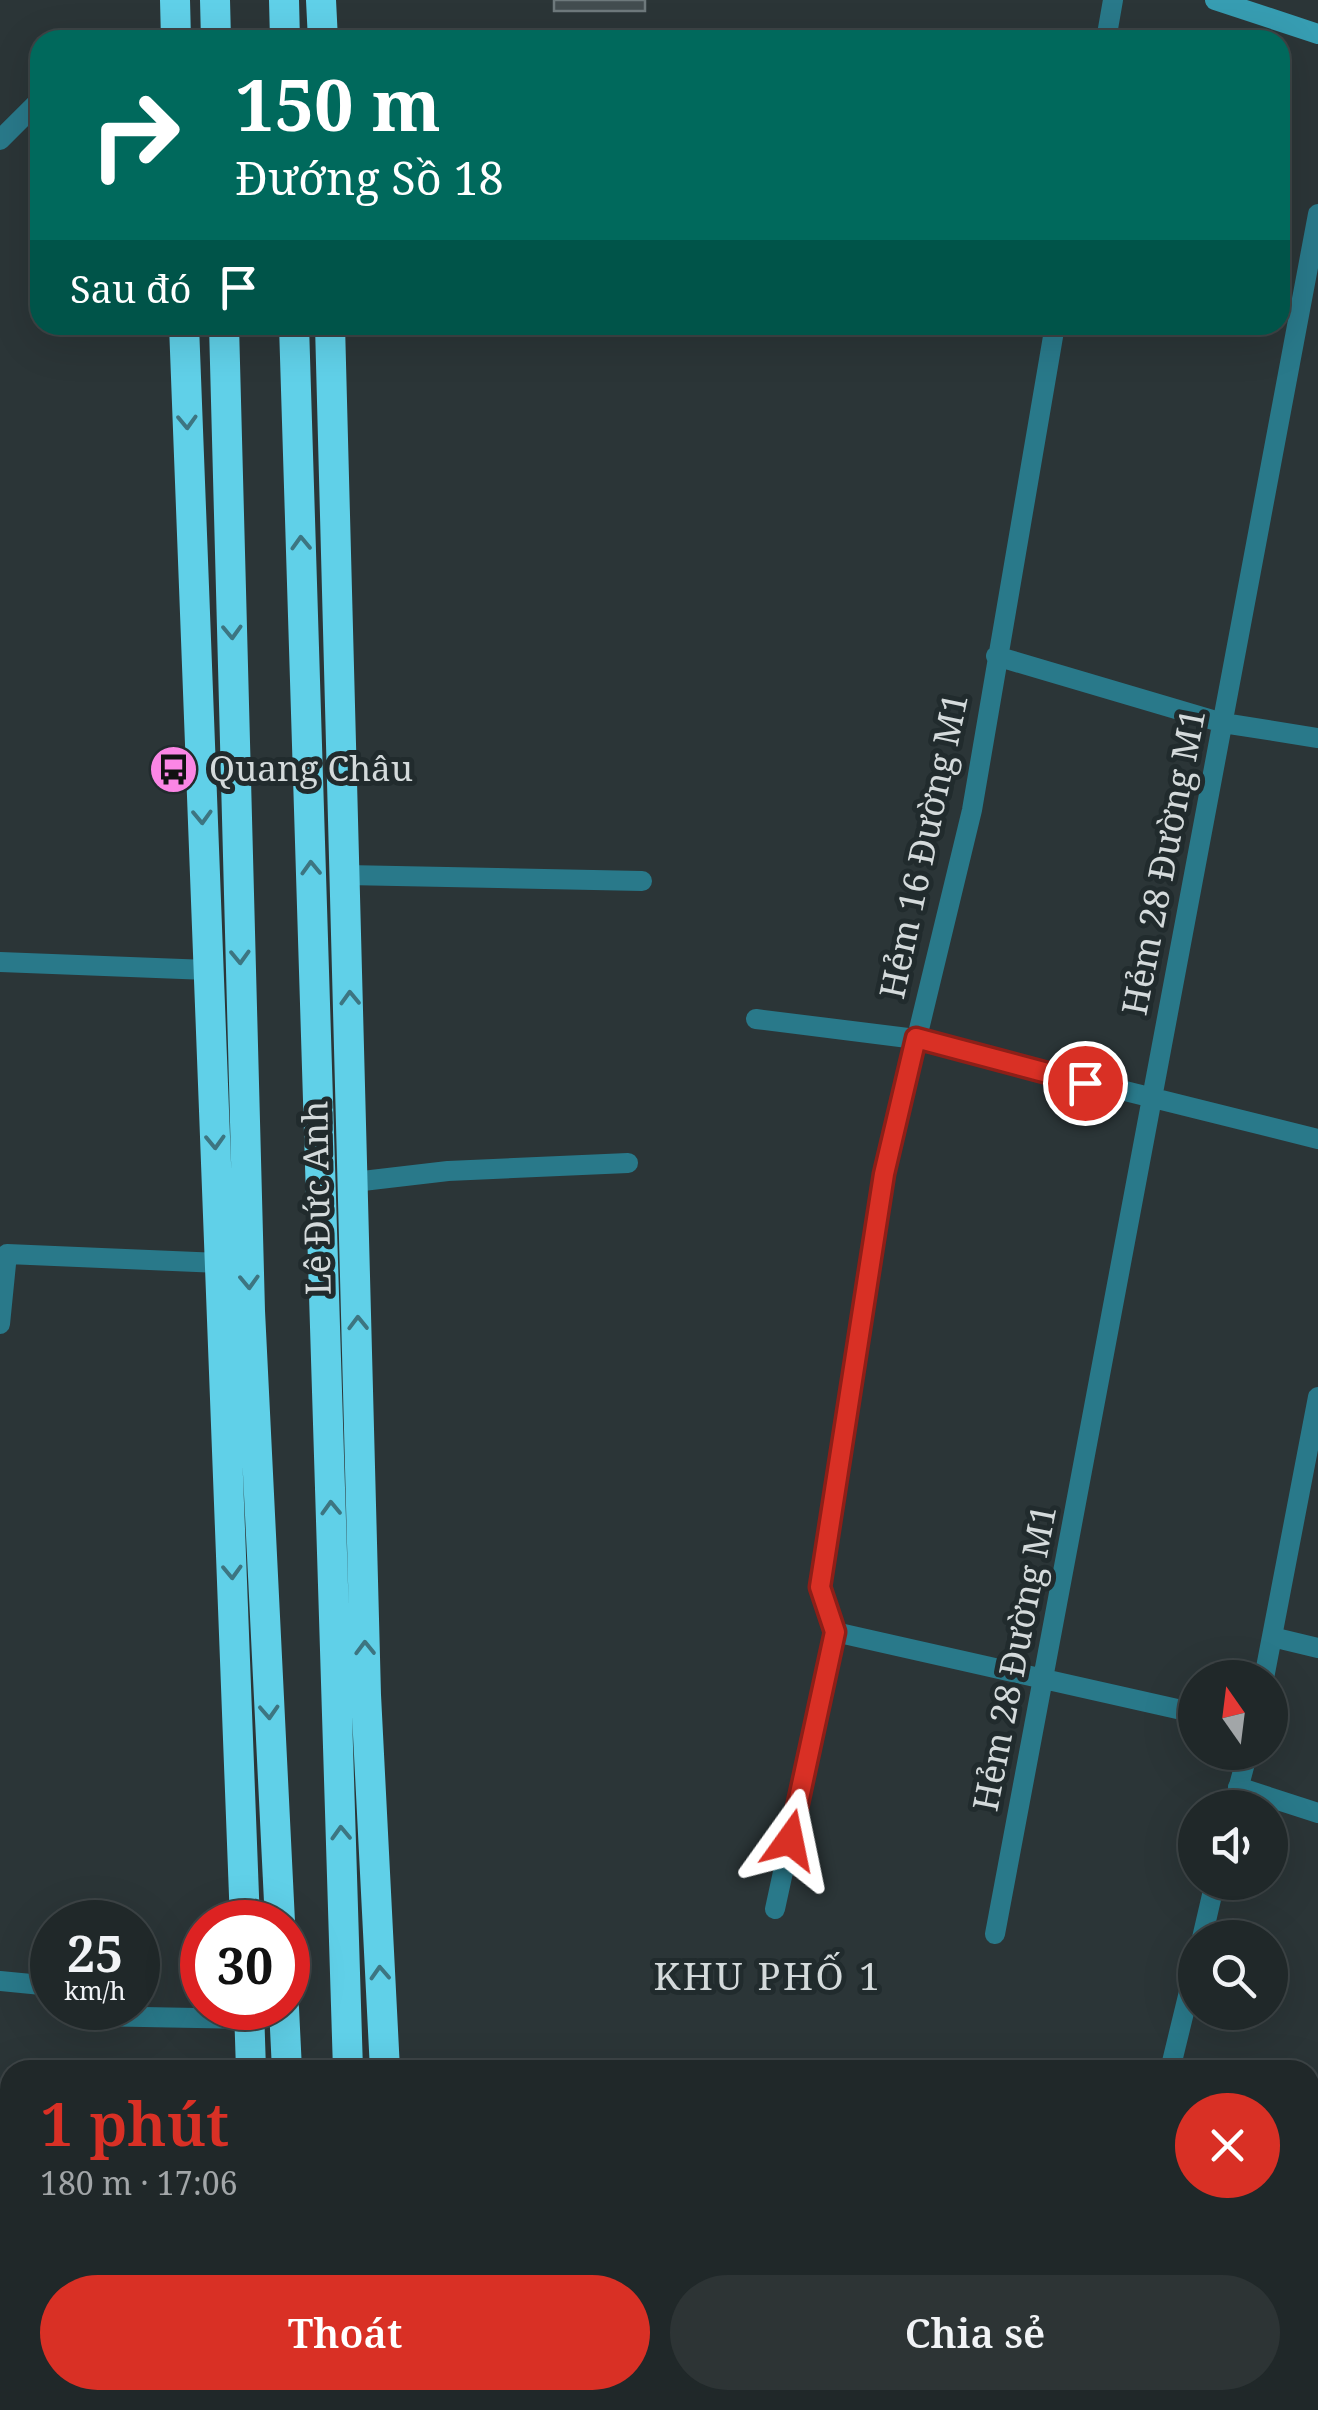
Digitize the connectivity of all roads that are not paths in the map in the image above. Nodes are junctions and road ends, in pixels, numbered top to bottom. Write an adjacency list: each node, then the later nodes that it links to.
1 (175, 0): 7 (highway)
2 (215, 0): 8 (highway)
3 (284, 0): 9 (highway)
4 (322, 0): 10 (highway)
5 (1113, 0): 11 (street)
6 (1215, 0): 12 (street)
7 (176, 30)
8 (216, 30)
9 (285, 30)
10 (322, 30)
11 (1108, 30)
12 (1318, 34)
13 (30, 110): 14 (street)
14 (0, 140)
15 (1318, 214): 22 (street, Hẻm 28 Đường M1)
16 (184, 335): 27 (highway, one-way to 27)
17 (224, 335): 47 (highway, Lê Đức Anh, one-way to 47)
18 (294, 335): 57 (highway, Lê Đức Anh, one-way to 18)
19 (330, 335): 24 (highway, Lê Đức Anh)
20 (1053, 335): 21 (street, Hẻm 16 Đường M1)
21 (996, 656): 22 (street); 29 (street, Hẻm 16 Đường M1)
22 (1223, 723): 23 (street); 30 (street, Hẻm 28 Đường M1)
23 (1318, 738)
24 (346, 875): 25 (street); 33 (highway, Lê Đức Anh, one-way to 24)
25 (642, 880)
26 (0, 962): 27 (street)
27 (208, 970): 34 (highway, one-way to 34)
28 (756, 1019): 29 (street)
29 (916, 1038): 30 (street); 38 (street, Hẻm 16 Đường M1)
30 (1153, 1100): 31 (street); 42 (street, Hẻm 28 Đường M1)
31 (1318, 1138)
32 (628, 1163): 33 (street)
33 (354, 1182): 58 (highway, Lê Đức Anh, one-way to 33)
34 (220, 1263): 35 (street); 46 (highway, one-way to 46)
35 (0, 1324)
36 (1318, 1397): 37 (street)
37 (1316, 1424): 39 (street)
38 (835, 1632): 42 (street); 48 (street, Hẻm 16 Đường M1)
39 (1272, 1638): 40 (street); 41 (street)
40 (1318, 1648)
41 (1268, 1660)
42 (1045, 1679): 43 (street); 49 (street, Hẻm 28 Đường M1)
43 (1178, 1709)
44 (1288, 1808): 45 (street)
45 (1318, 1814)
46 (244, 1900)
47 (279, 1900)
48 (775, 1909)
49 (995, 1934)
50 (0, 1981): 51 (street)
51 (30, 1984)
52 (250, 2030): 55 (highway)
53 (285, 2030): 56 (highway)
54 (1180, 2030): 59 (street)
55 (251, 2060)
56 (287, 2060)
57 (348, 2060)
58 (384, 2060)
59 (1172, 2060)

